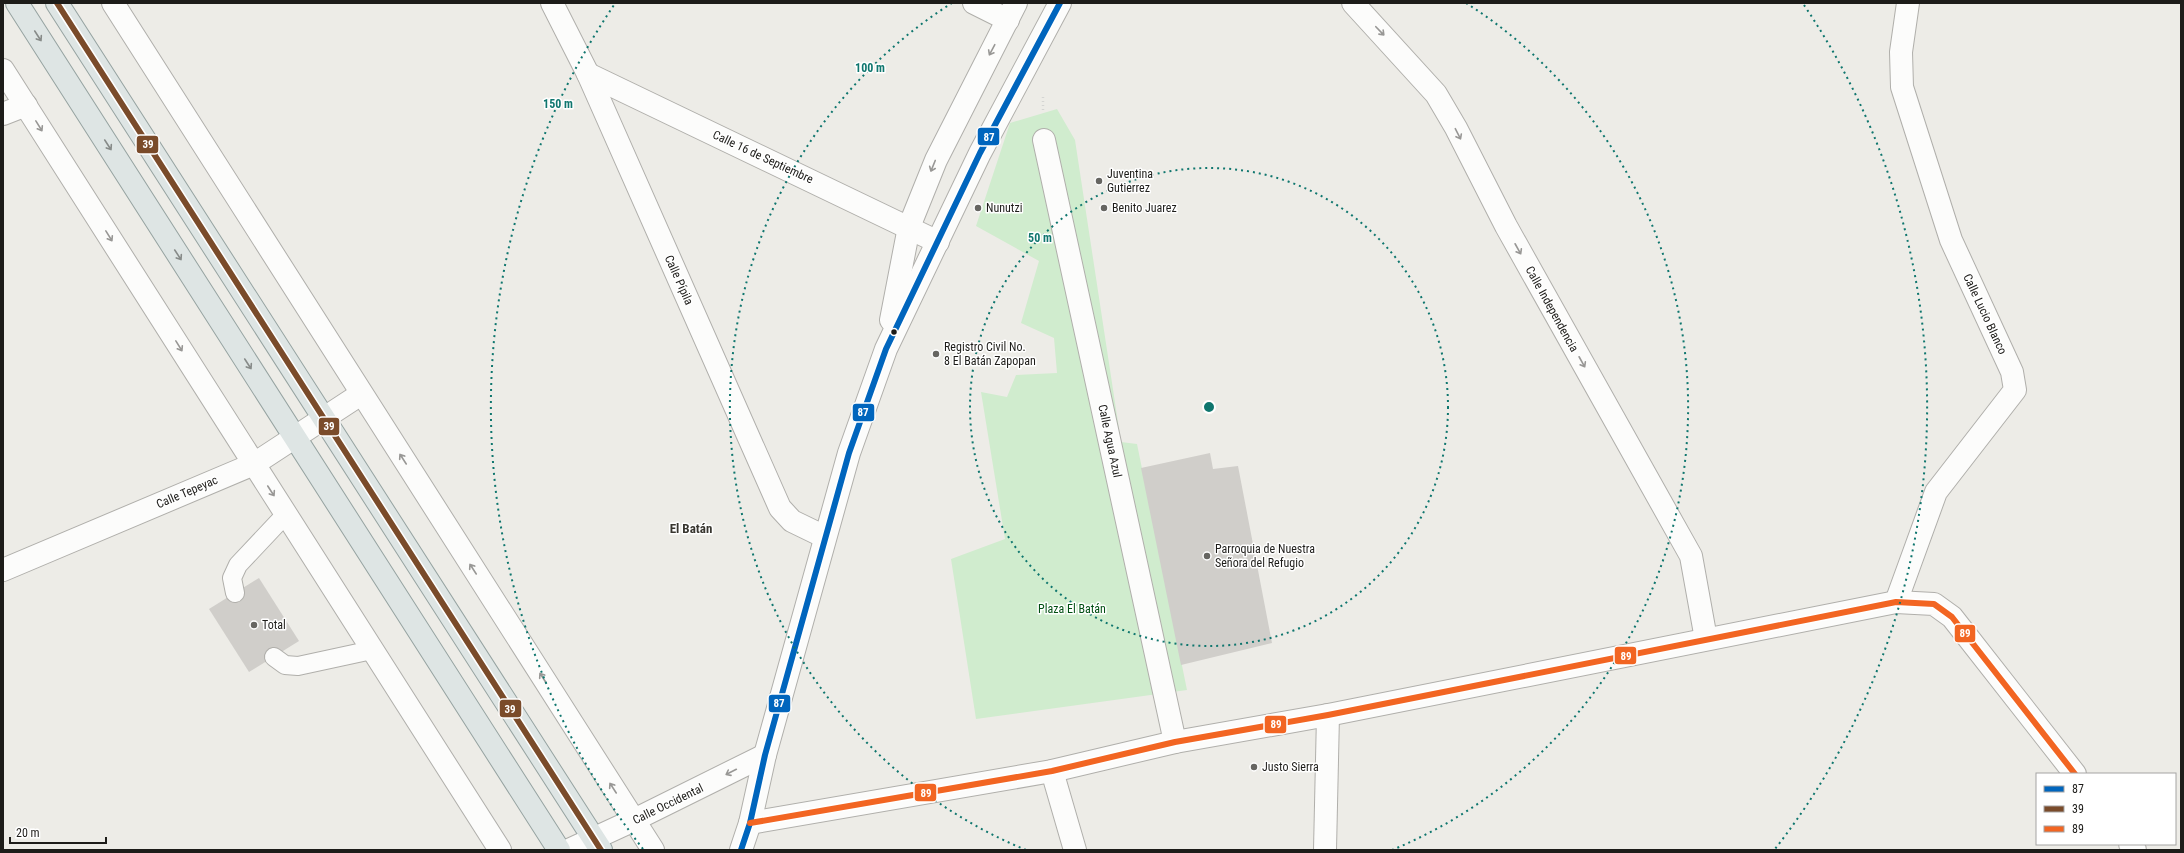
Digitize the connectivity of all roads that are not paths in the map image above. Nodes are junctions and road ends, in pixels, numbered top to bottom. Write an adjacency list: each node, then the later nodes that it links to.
1 (17, 3): 20 (main road, one-way to 20)
2 (57, 3): 19 (main road)
3 (113, 3): 18 (street)
4 (552, 3): 11 (street, Calle Pípila)
5 (974, 3): 9 (street)
6 (1060, 3): 16 (street)
7 (1353, 3): 27 (street, Calle Independencia, one-way to 27)
8 (1908, 3): 26 (street, Calle Lucio Blanco)
9 (1012, 11): 15 (street, one-way to 15)
10 (3, 70): 12 (street)
11 (588, 74): 15 (street, Calle 16 de Septiembre); 23 (street, Calle Pípila)
12 (26, 105): 13 (street); 21 (street, one-way to 21)
13 (3, 114)
14 (1044, 140): 31 (street, Calle Agua Azul)
15 (909, 227): 16 (street, Calle 16 de Septiembre); 17 (street)
16 (938, 242): 17 (street)
17 (886, 349): 23 (street)
18 (361, 394): 19 (street, Calle Tepeyac); 35 (street, one-way to 18)
19 (324, 418): 20 (street, Calle Tepeyac); 37 (main road)
20 (295, 438): 21 (street, Calle Tepeyac); 39 (main road)
21 (254, 464): 22 (street, one-way to 22); 24 (street, Calle Tepeyac)
22 (286, 514): 25 (lane); 28 (street)
23 (825, 537): 32 (street)
24 (3, 570)
25 (235, 593)
26 (1896, 602): 27 (street); 34 (street)
27 (1706, 639): 30 (street)
28 (372, 650): 29 (lane); 38 (street)
29 (274, 657)
30 (1328, 715): 31 (street); 44 (street)
31 (1175, 742): 33 (street)
32 (765, 755): 35 (street, Calle Occidental, one-way to 35); 36 (street)
33 (1052, 771): 36 (street); 43 (street)
34 (2074, 773)
35 (634, 820): 37 (street, Calle Occidental); 41 (street)
36 (750, 823): 42 (street)
37 (597, 844): 40 (street, Calle Occidental)
38 (500, 850)
39 (559, 850)
40 (569, 850)
41 (653, 850)
42 (741, 850)
43 (1075, 850)
44 (1325, 850)

